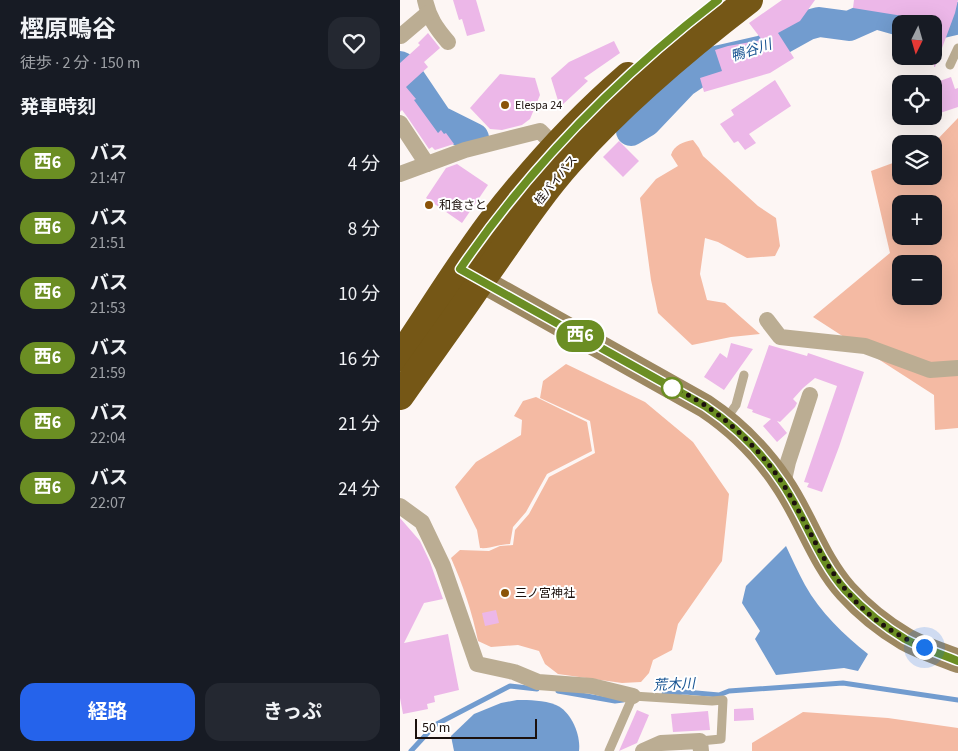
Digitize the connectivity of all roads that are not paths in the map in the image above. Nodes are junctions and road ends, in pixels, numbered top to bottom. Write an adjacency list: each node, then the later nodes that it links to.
1 (718, 0): 9 (highway, 桂バイパス)
2 (749, 0): 12 (highway, 桂バイパス)
3 (426, 6): 4 (street); 5 (street)
4 (401, 36)
5 (448, 42)
6 (958, 48): 7 (lane)
7 (950, 65)
8 (400, 123): 10 (street)
9 (556, 147): 10 (street); 12 (highway, 桂バイパス)
10 (427, 164): 11 (street)
11 (400, 174)
12 (471, 275): 14 (highway, 桂バイパス); 18 (highway, 桂バイパス); 19 (street)
13 (767, 320): 15 (street)
14 (400, 357)
15 (958, 368)
16 (744, 375): 19 (lane)
17 (810, 395): 20 (street)
18 (400, 396)
19 (726, 420): 20 (street)
20 (783, 484): 22 (street)
21 (400, 506): 23 (street)
22 (958, 661)
23 (633, 696): 24 (lane); 25 (lane)
24 (701, 746): 26 (street)
25 (609, 751)
26 (643, 751)

